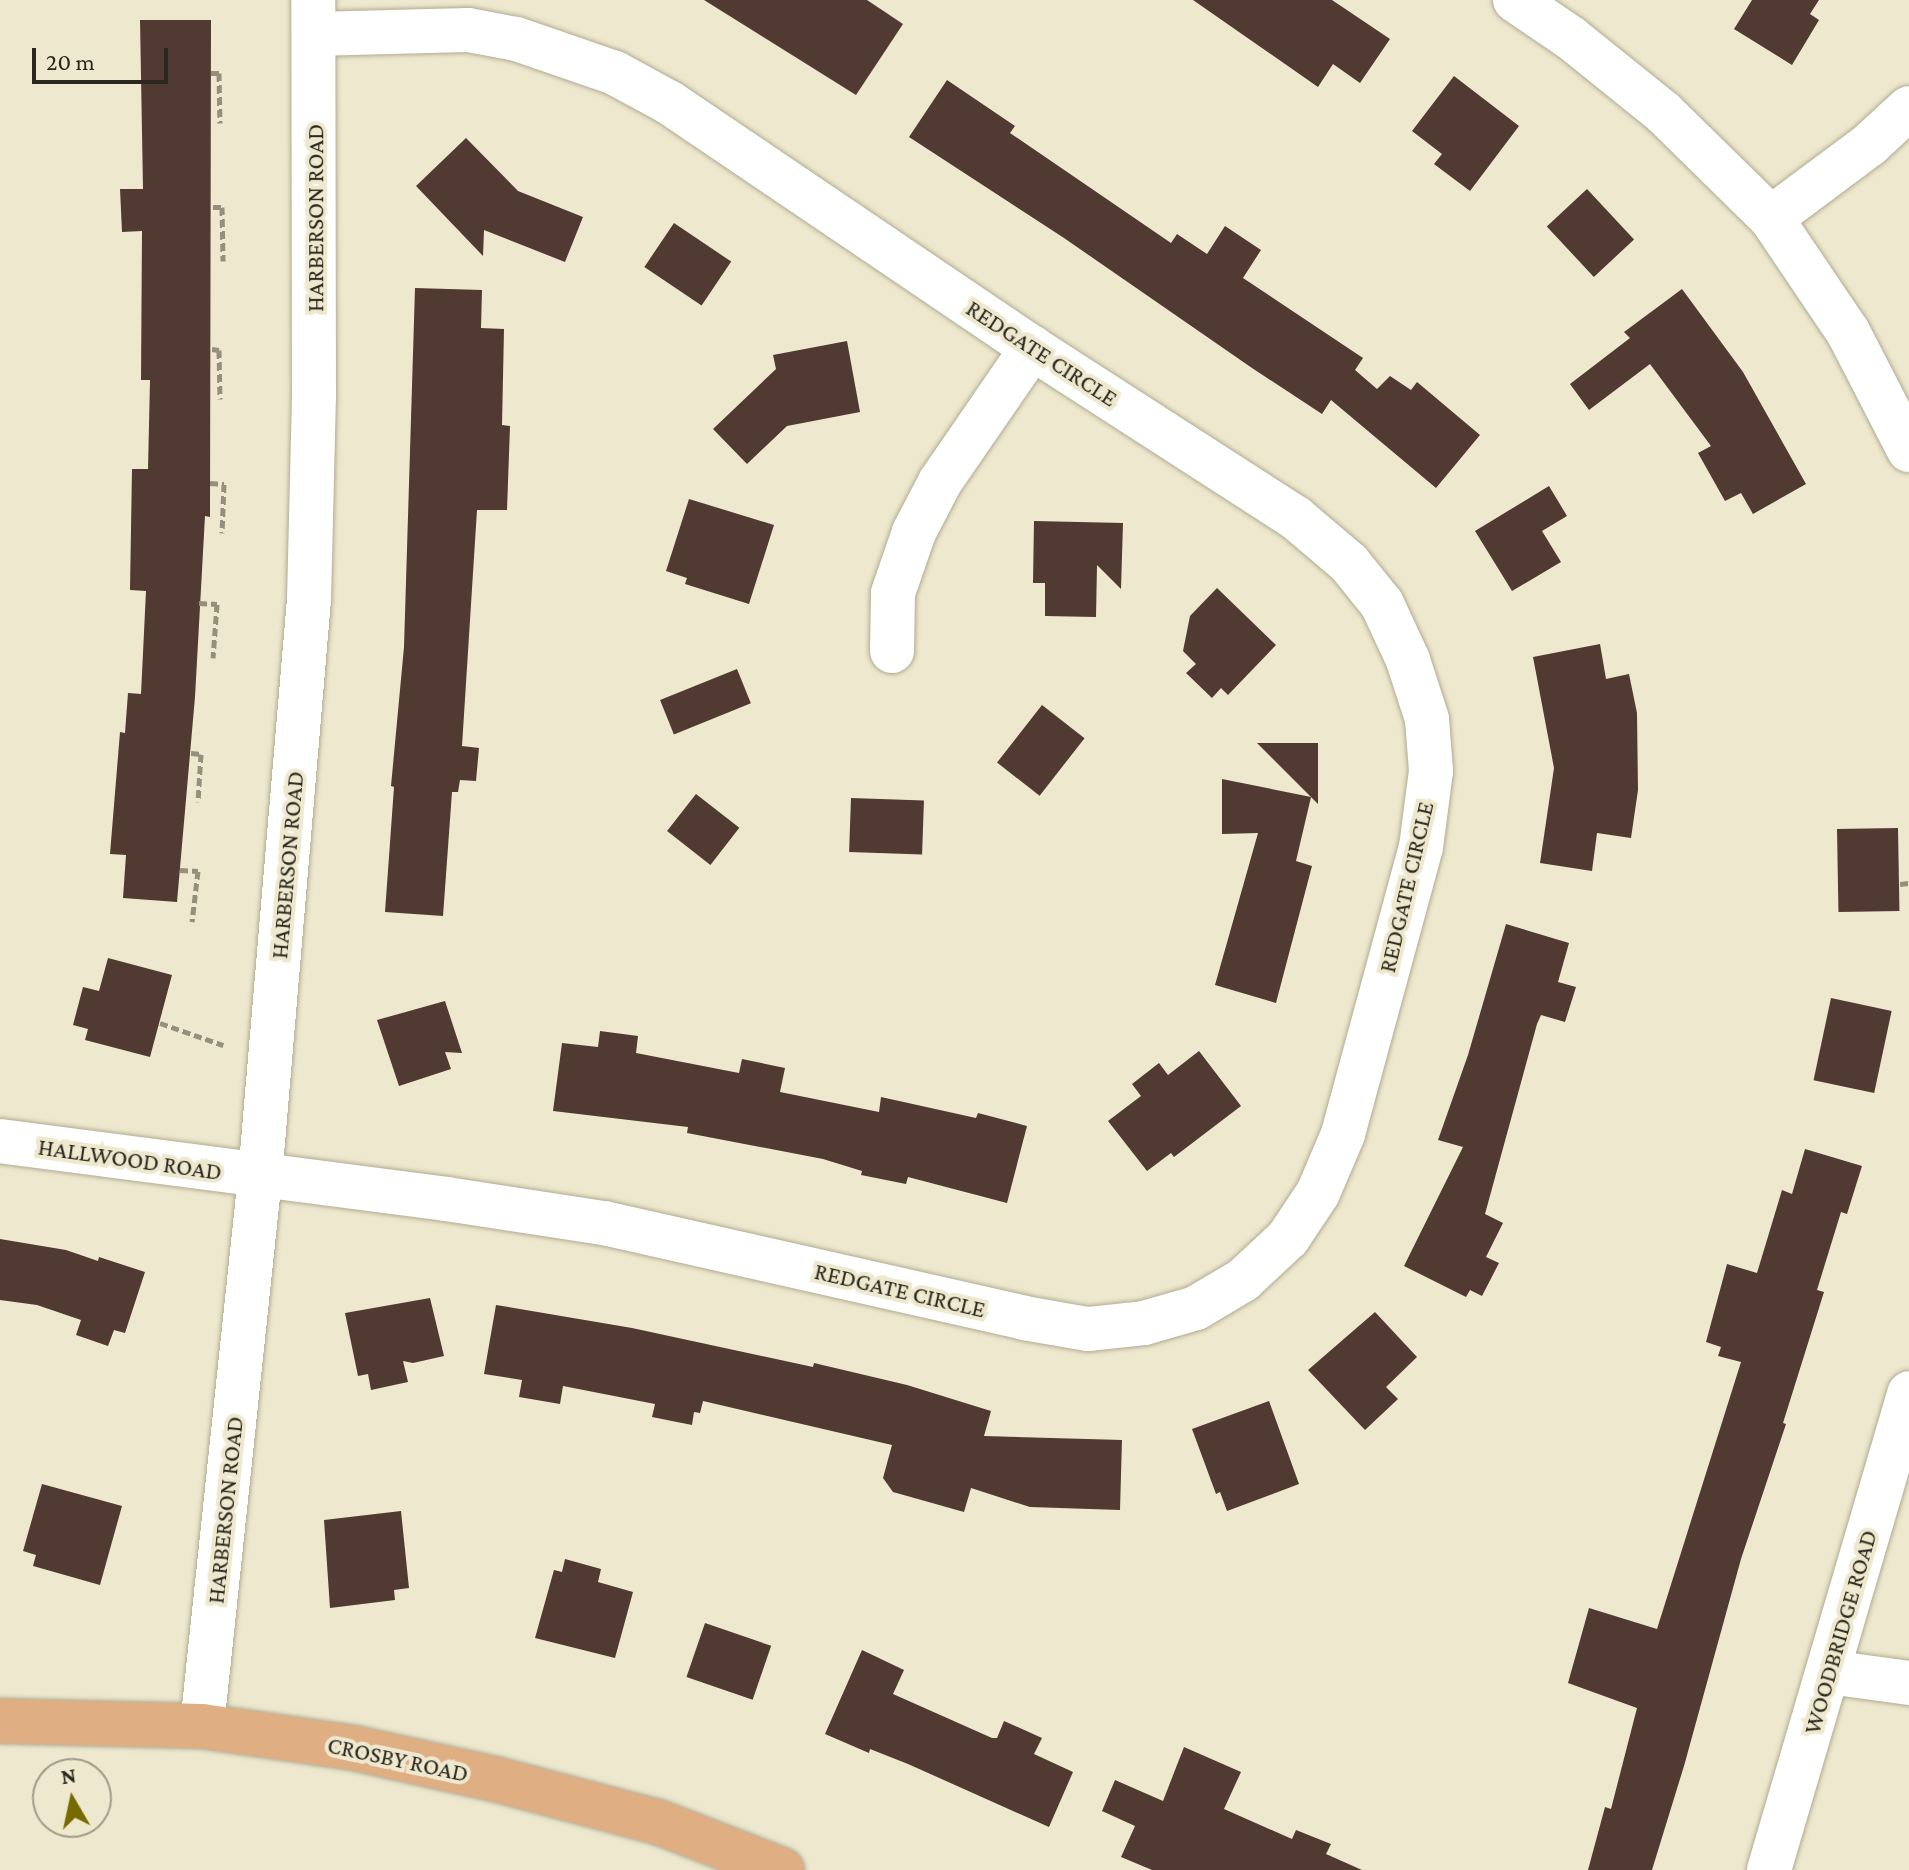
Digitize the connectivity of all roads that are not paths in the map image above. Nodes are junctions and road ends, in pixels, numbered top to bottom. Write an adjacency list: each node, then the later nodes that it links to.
1 (1515, 0): 4 (street)
2 (314, 17): 5 (street, REDGATE CIRCLE); 9 (street, HARBERSON ROAD)
3 (1909, 108): 4 (street)
4 (1771, 218): 6 (street)
5 (1032, 348): 7 (street); 9 (street, REDGATE CIRCLE)
6 (1909, 450)
7 (892, 651)
8 (0, 1141): 9 (street, HALLWOOD ROAD)
9 (260, 1177): 14 (street, HARBERSON ROAD)
10 (1909, 1393): 11 (street, WOODBRIDGE ROAD)
11 (1829, 1672): 12 (street); 16 (street, WOODBRIDGE ROAD)
12 (1909, 1683)
13 (0, 1721): 14 (main road, CROSBY ROAD)
14 (202, 1726): 15 (main road, CROSBY ROAD)
15 (782, 1870)
16 (1769, 1870)

